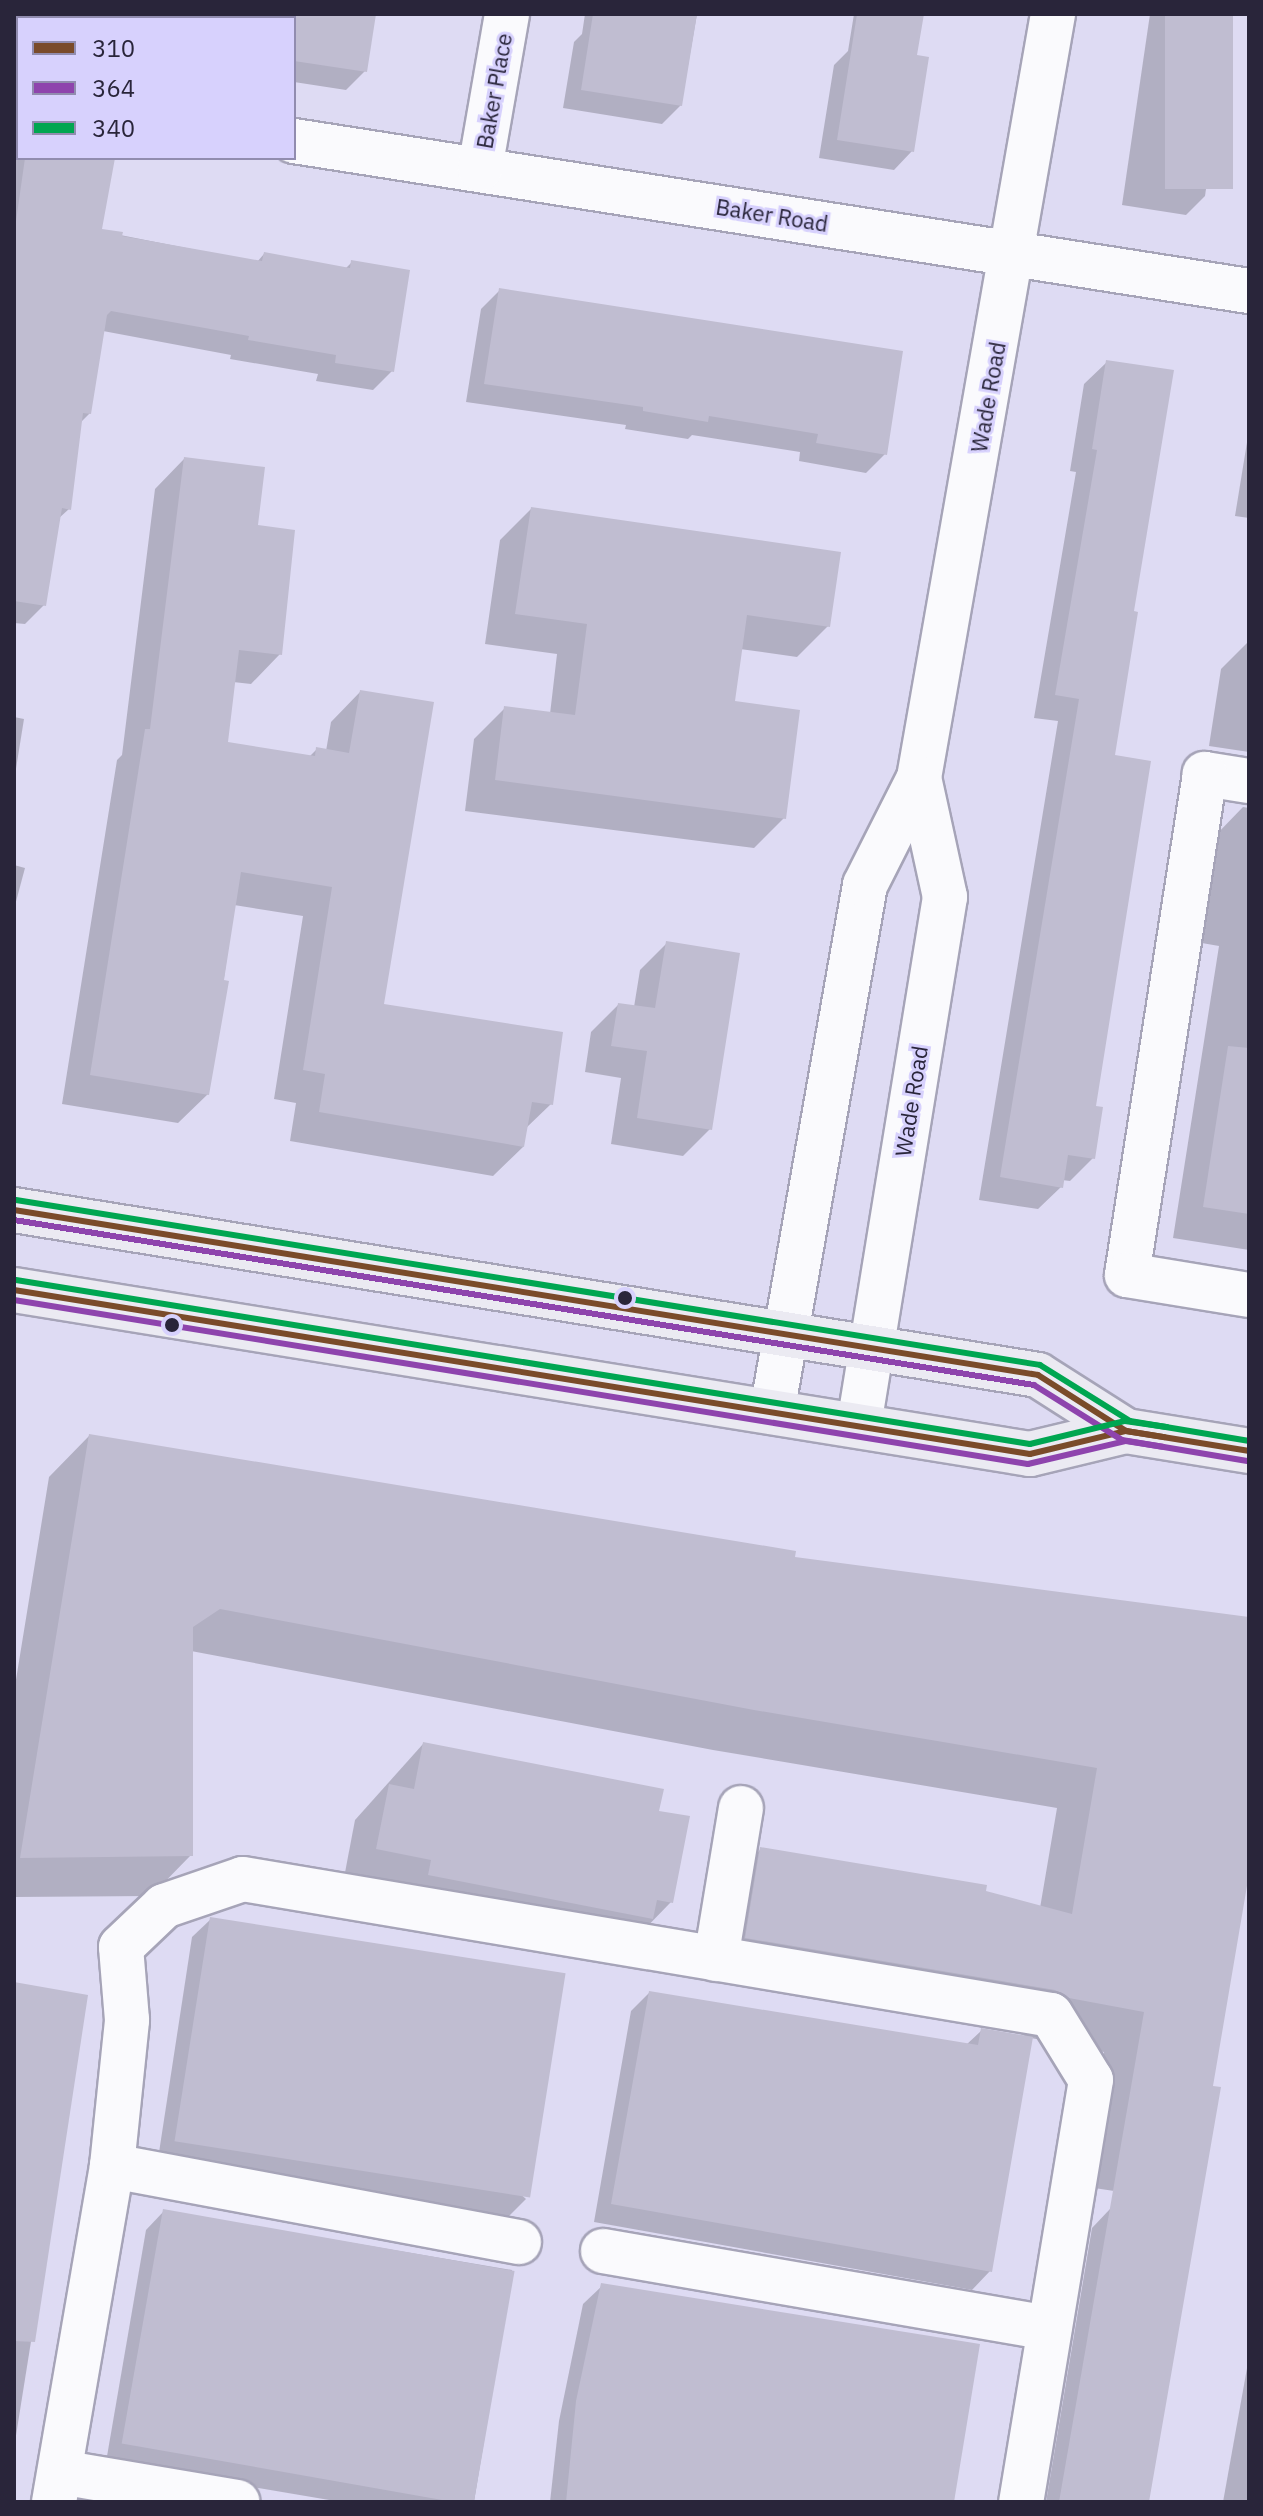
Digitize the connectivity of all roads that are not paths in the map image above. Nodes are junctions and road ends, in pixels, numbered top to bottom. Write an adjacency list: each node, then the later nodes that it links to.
1 (507, 14): 4 (street, Baker Place)
2 (1053, 14): 5 (street, Wade Road)
3 (296, 141): 4 (street, Baker Road)
4 (480, 169): 5 (street, Baker Road)
5 (1013, 254): 6 (street, Baker Road); 7 (street, Wade Road)
6 (1249, 291)
7 (919, 778): 12 (street, Wade Road); 13 (street, Wade Road)
8 (1249, 781): 11 (street)
9 (14, 1210): 12 (main road)
10 (14, 1290): 14 (main road)
11 (1249, 1295)
12 (785, 1334): 13 (main road); 14 (street, Wade Road)
13 (871, 1349): 15 (street, Wade Road); 16 (main road)
14 (772, 1412): 15 (main road)
15 (859, 1425): 16 (main road)
16 (1126, 1431): 17 (main road)
17 (1249, 1451)
18 (741, 1808): 19 (street)
19 (716, 1959): 20 (street); 23 (street)
20 (112, 2166): 21 (street); 24 (street)
21 (519, 2242)
22 (603, 2251): 23 (street)
23 (1049, 2328): 26 (street)
24 (57, 2487): 25 (street)
25 (237, 2502)
26 (1021, 2502)

